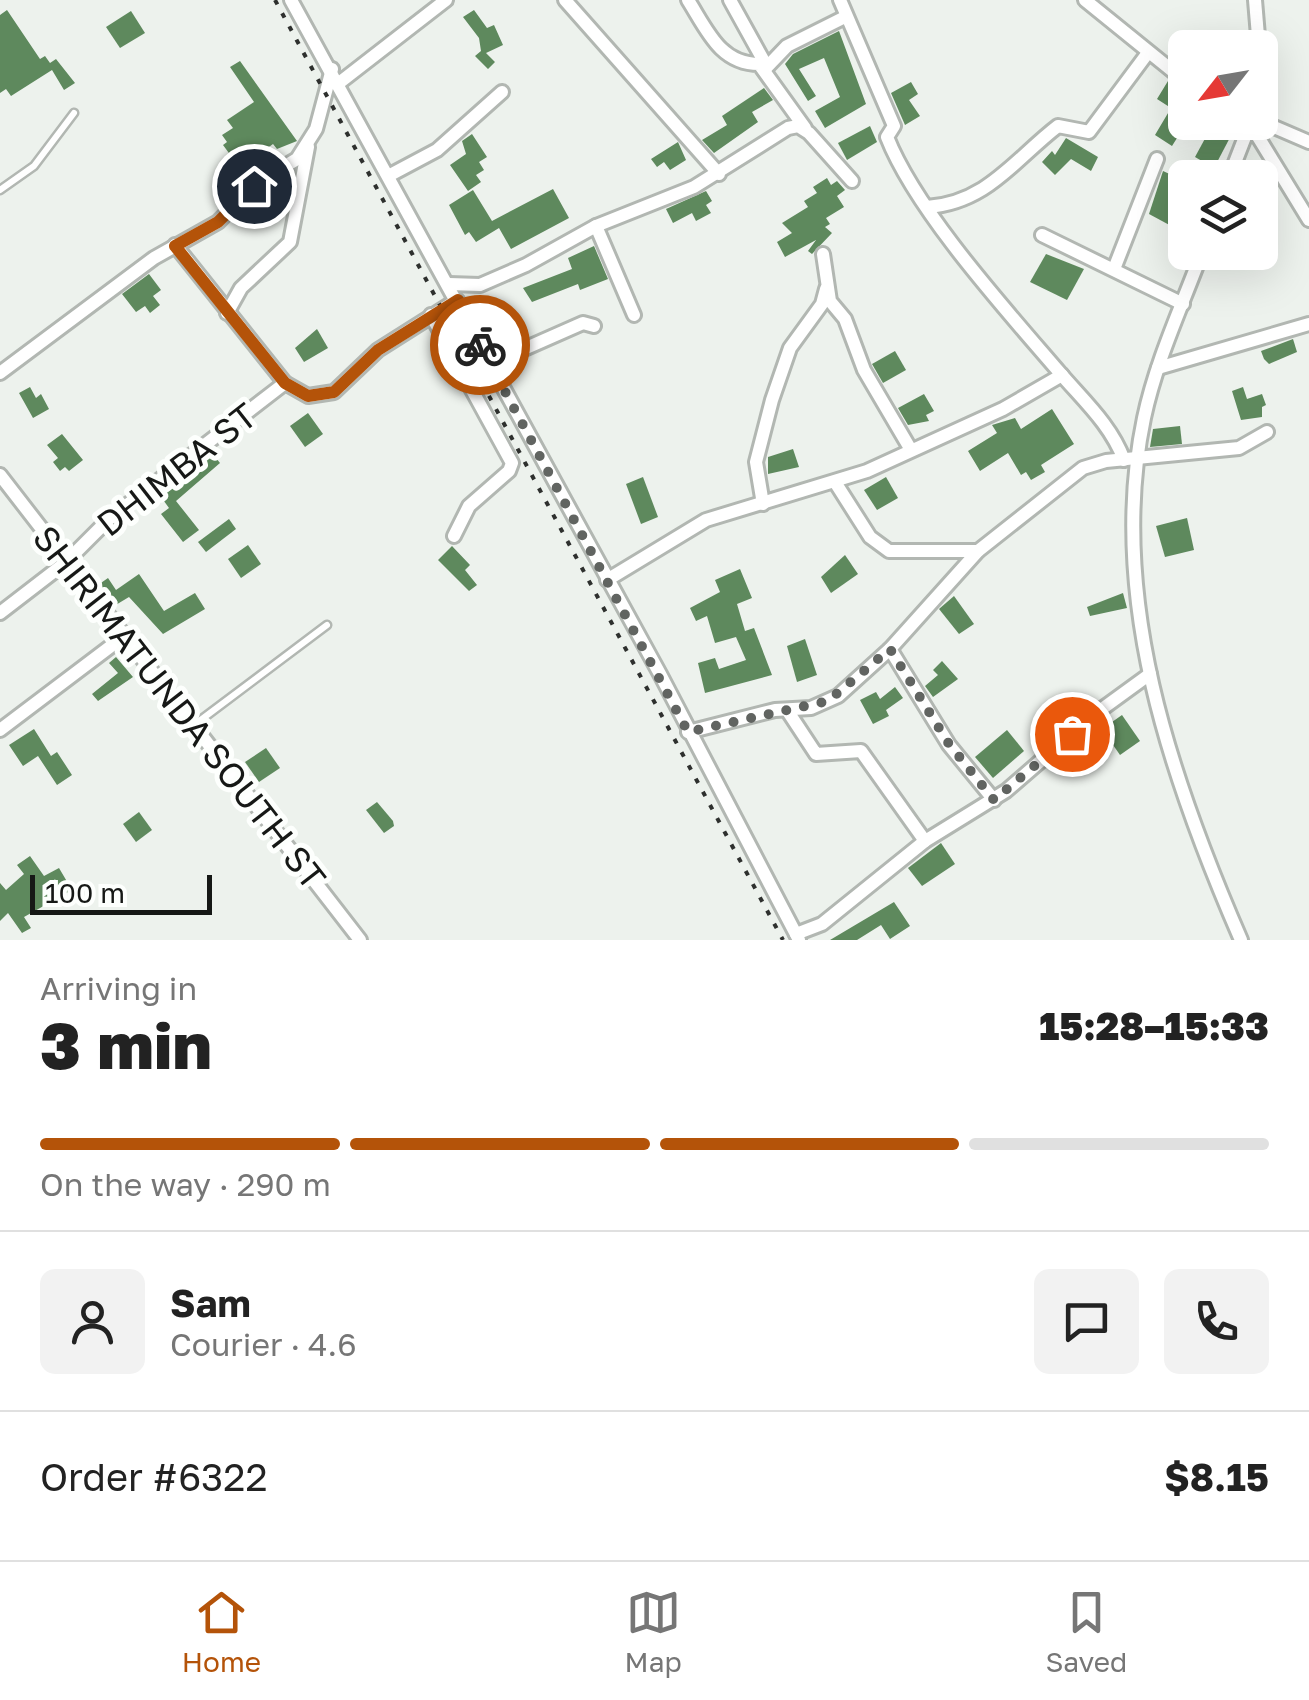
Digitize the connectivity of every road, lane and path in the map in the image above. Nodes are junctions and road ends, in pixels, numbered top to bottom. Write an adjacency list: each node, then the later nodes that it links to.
1 (291, 0): 13 (street)
2 (446, 0): 15 (street)
3 (564, 0): 25 (street)
4 (688, 0): 12 (street)
5 (730, 0): 12 (street)
6 (840, 0): 9 (street)
7 (1085, 0): 11 (street)
8 (1255, 0): 10 (street)
9 (846, 17): 12 (street); 28 (street)
10 (1258, 30)
11 (1147, 54): 14 (street); 28 (street)
12 (765, 67): 19 (street)
13 (332, 69): 15 (street); 22 (street)
14 (1168, 69)
15 (339, 82): 24 (street)
16 (502, 92): 24 (street)
17 (74, 113): 27 (lane)
18 (1278, 131): 21 (street)
19 (808, 132): 25 (street); 26 (street)
20 (1263, 140): 29 (street)
21 (1309, 142)
22 (308, 148): 32 (street); 40 (street)
23 (1157, 159): 34 (street)
24 (390, 174): 36 (street)
25 (718, 174): 30 (street)
26 (852, 181)
27 (0, 190)
28 (928, 206): 48 (street)
29 (1309, 220)
30 (596, 226): 36 (street); 42 (street)
31 (1042, 235): 34 (street)
32 (175, 246): 40 (street); 47 (street)
33 (823, 254): 37 (street)
34 (1114, 270): 39 (street)
35 (1195, 270): 39 (street)
36 (449, 284): 38 (street)
37 (826, 288): 51 (street); 55 (street)
38 (458, 300): 41 (street, DHIMBA ST); 45 (street)
39 (1182, 304): 46 (street)
40 (227, 313): 49 (street)
41 (431, 315): 49 (street, DHIMBA ST); 56 (street)
42 (634, 315)
43 (1309, 324): 46 (street)
44 (594, 326): 45 (street)
45 (490, 364): 59 (street)
46 (1158, 368): 52 (street)
47 (0, 373)
48 (1062, 376): 51 (street); 52 (street)
49 (285, 383): 58 (street, DHIMBA ST)
50 (1267, 432): 52 (street)
51 (911, 450): 54 (street)
52 (1130, 459): 57 (street); 64 (street)
53 (0, 475): 58 (street, SHIRIMATUNDA SOUTH ST)
54 (836, 482): 55 (street); 57 (street)
55 (763, 504): 59 (street)
56 (454, 536)
57 (978, 552): 63 (street)
58 (65, 563): 60 (street, DHIMBA ST); 62 (street, SHIRIMATUNDA SOUTH ST)
59 (607, 580): 68 (street)
60 (0, 613)
61 (327, 625): 66 (lane)
62 (123, 636): 66 (street, SHIRIMATUNDA SOUTH ST); 67 (street)
63 (890, 649): 65 (street); 69 (street)
64 (1150, 674): 69 (street); 73 (street)
65 (787, 710): 68 (street); 70 (street)
66 (193, 726): 72 (street, SHIRIMATUNDA SOUTH ST)
67 (0, 730)
68 (688, 732): 71 (street)
69 (994, 800): 70 (street)
70 (926, 841): 71 (street)
71 (797, 937)
72 (360, 940)
73 (1242, 940)

